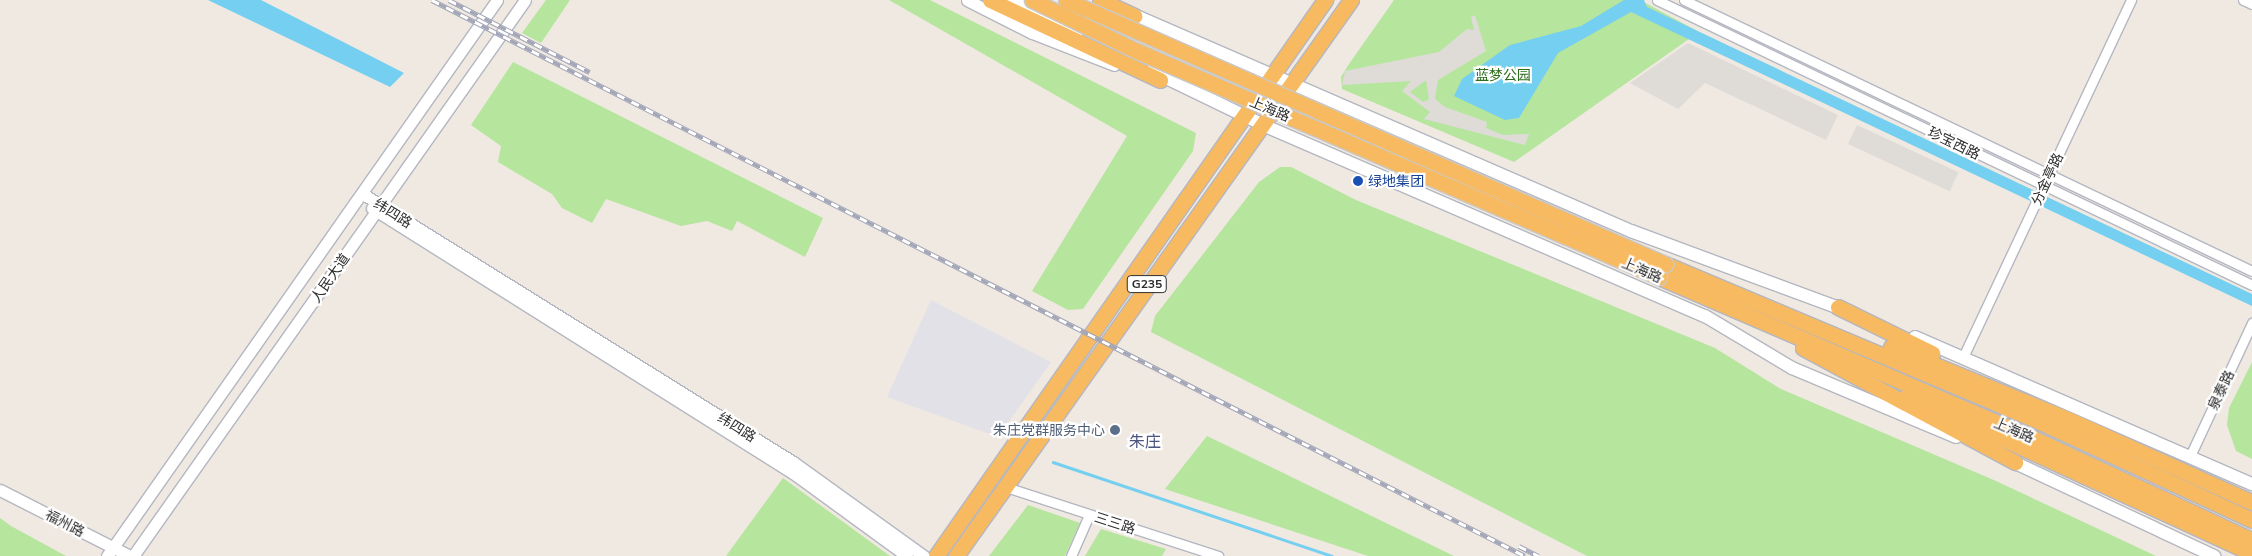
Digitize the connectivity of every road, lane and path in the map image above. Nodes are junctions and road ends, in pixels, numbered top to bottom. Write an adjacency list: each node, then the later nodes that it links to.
1 (497, 0): 25 (street, 人民大道)
2 (525, 0): 26 (street, 人民大道)
3 (967, 0): 19 (street, 上海路)
4 (990, 0): 19 (highway)
5 (1011, 0): 21 (main road, 上海路)
6 (1032, 0): 27 (highway, 上海路, bridge)
7 (1066, 0): 27 (highway, 上海路, bridge)
8 (1100, 0): 17 (highway)
9 (1104, 0): 17 (main road)
10 (1325, 0): 18 (highway, G235)
11 (1351, 0): 20 (highway, G235)
12 (1684, 0): 23 (street, 珍宝西路)
13 (2131, 0): 23 (street, 分金亭路)
14 (2244, 0): 16 (street)
15 (1659, 1): 24 (street, 珍宝西路)
16 (2252, 4)
17 (1135, 16): 18 (main road)
18 (1271, 76): 20 (main road); 21 (highway, G235)
19 (1160, 80): 21 (street, 上海路)
20 (1293, 85): 22 (highway, G235); 32 (main road)
21 (1237, 113): 22 (main road, 上海路); 52 (highway, G235)
22 (1263, 126): 38 (main road, 上海路); 48 (highway, G235)
23 (2049, 174): 24 (street, 分金亭路); 28 (street, 珍宝西路)
24 (2044, 186): 29 (street, 珍宝西路); 35 (street, 分金亭路)
25 (363, 194): 26 (street, 纬四路); 46 (street, 人民大道)
26 (378, 209): 49 (street, 人民大道); 50 (street, 纬四路); 51 (street, 纬四路)
27 (1662, 270): 30 (highway, 上海路); 31 (highway, 上海路)
28 (2252, 271)
29 (2252, 285)
30 (1725, 289): 36 (highway); 44 (highway, 上海路)
31 (1725, 306): 34 (highway); 45 (highway, 上海路)
32 (1838, 308): 35 (main road); 36 (highway)
33 (2252, 323): 37 (street, 泉泰路)
34 (1810, 352): 38 (highway); 47 (highway)
35 (1962, 357): 37 (main road)
36 (2070, 420): 42 (highway)
37 (2190, 456): 39 (main road)
38 (2014, 462): 55 (main road, 上海路)
39 (2252, 484)
40 (1012, 489): 43 (street, 三三路)
41 (0, 490): 46 (street, 福州路)
42 (2252, 502)
43 (1089, 515): 53 (street); 54 (street, 三三路)
44 (2252, 520)
45 (2252, 540)
46 (110, 552): 49 (street, 福州路)
47 (2252, 553)
48 (962, 554)
49 (131, 556)
50 (907, 556)
51 (924, 556)
52 (936, 556)
53 (1071, 556)
54 (1218, 556)
55 (2215, 556)

